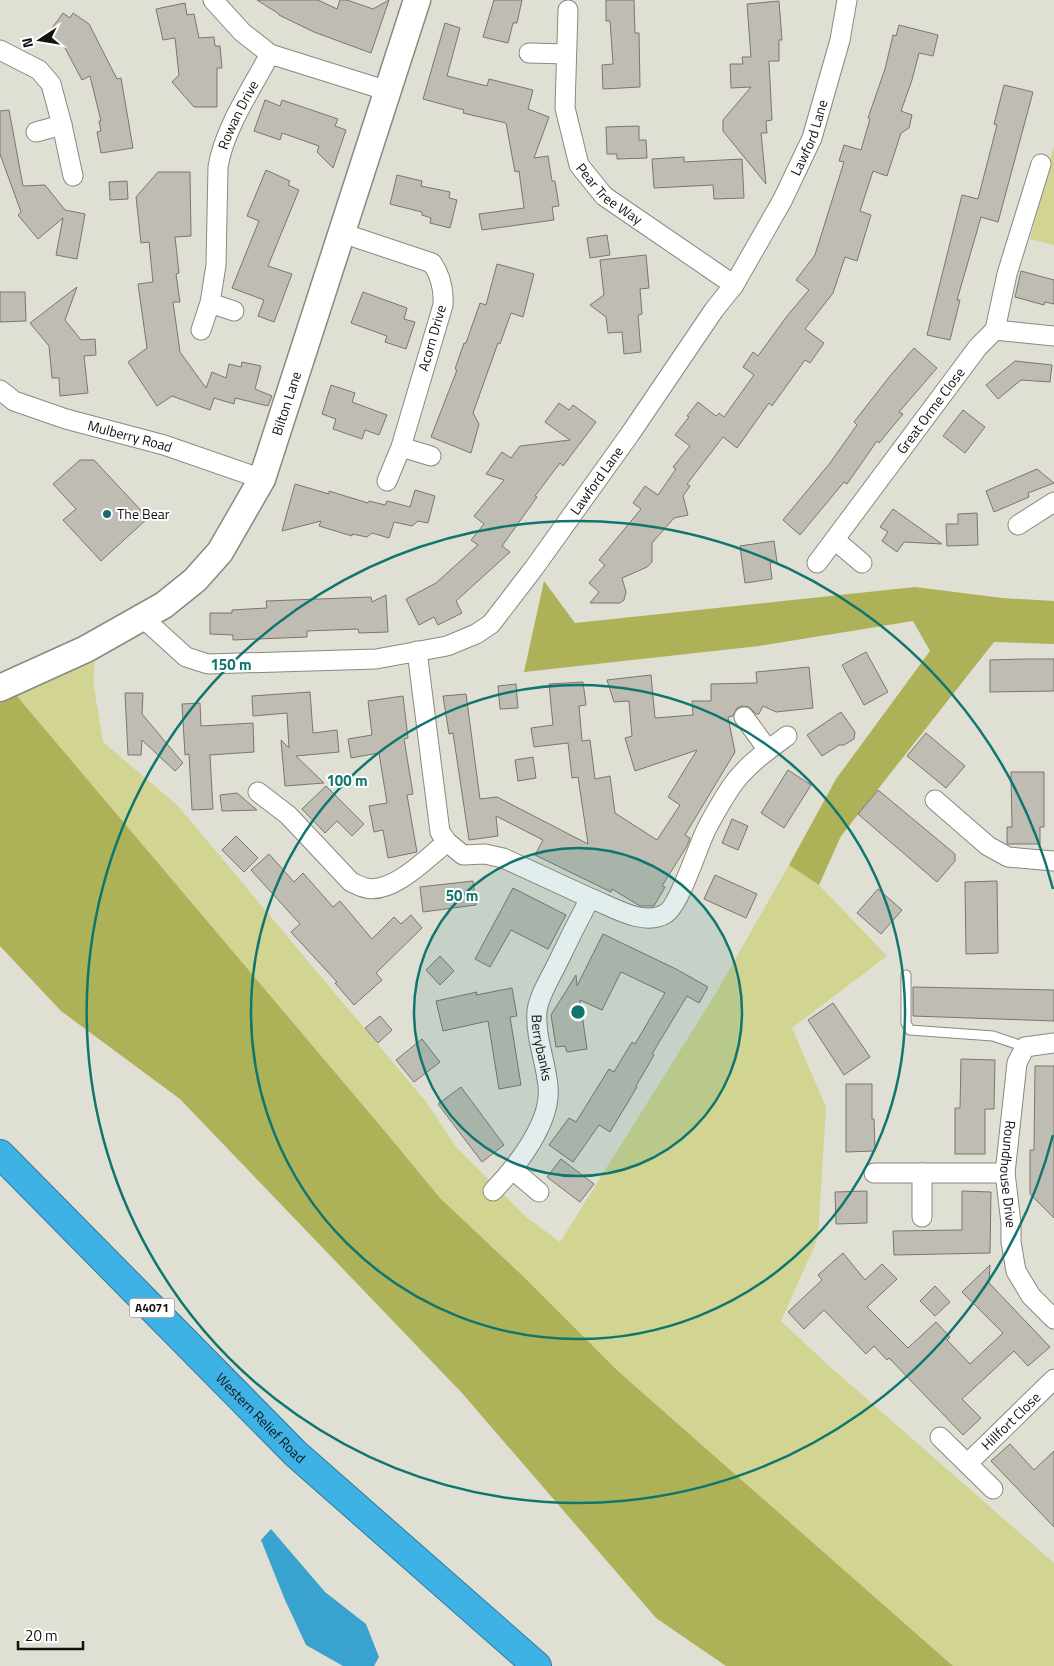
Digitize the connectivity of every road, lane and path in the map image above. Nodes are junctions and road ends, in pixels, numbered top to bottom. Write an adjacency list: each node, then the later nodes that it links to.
1 (213, 0): 7 (street)
2 (417, 0): 9 (street, Bilton Lane)
3 (848, 0): 15 (street, Lawford Lane)
4 (568, 5): 8 (street, Pear Tree Way)
5 (0, 50): 10 (street)
6 (529, 53): 8 (street)
7 (270, 54): 9 (street); 16 (street, Rowan Drive)
8 (566, 54): 15 (street, Pear Tree Way)
9 (388, 91): 14 (street, Bilton Lane)
10 (62, 125): 11 (street); 13 (street)
11 (36, 132)
12 (1041, 164): 19 (street)
13 (73, 176)
14 (342, 233): 22 (street, Acorn Drive); 24 (street, Bilton Lane)
15 (734, 285): 32 (street, Lawford Lane)
16 (210, 303): 17 (street); 18 (street, Rowan Drive)
17 (234, 311)
18 (201, 330)
19 (995, 330): 20 (street); 28 (street, Great Orme Close)
20 (1054, 336)
21 (0, 390): 24 (street, Mulberry Road)
22 (401, 447): 23 (street); 25 (street, Acorn Drive)
23 (431, 456)
24 (262, 478): 31 (street, Bilton Lane)
25 (387, 481)
26 (1054, 502): 27 (street)
27 (1018, 525)
28 (834, 540): 29 (street, Great Orme Close); 30 (street)
29 (817, 563)
30 (862, 563)
31 (143, 618): 32 (street, Lawford Lane); 33 (street, Bilton Lane)
32 (417, 651): 39 (street)
33 (2, 688)
34 (744, 717): 36 (street)
35 (788, 736): 36 (street)
36 (768, 750): 41 (street)
37 (258, 792): 39 (street)
38 (935, 800): 40 (street)
39 (447, 842): 41 (street)
40 (1054, 861)
41 (590, 898): 46 (street, Berrybanks)
42 (906, 975): 44 (lane)
43 (1054, 1043): 44 (street)
44 (1025, 1046): 49 (street, Roundhouse Drive)
45 (0, 1154): 58 (highway, Western Relief Road / A4071)
46 (513, 1170): 50 (street, Berrybanks); 51 (street)
47 (874, 1173): 48 (street)
48 (922, 1173): 49 (street); 52 (street)
49 (1005, 1173): 53 (street, Roundhouse Drive)
50 (494, 1191)
51 (539, 1192)
52 (922, 1217)
53 (1054, 1319)
54 (1054, 1379): 56 (street, Hillfort Close)
55 (940, 1437): 56 (street)
56 (968, 1463): 57 (street)
57 (993, 1488)
58 (537, 1666)

